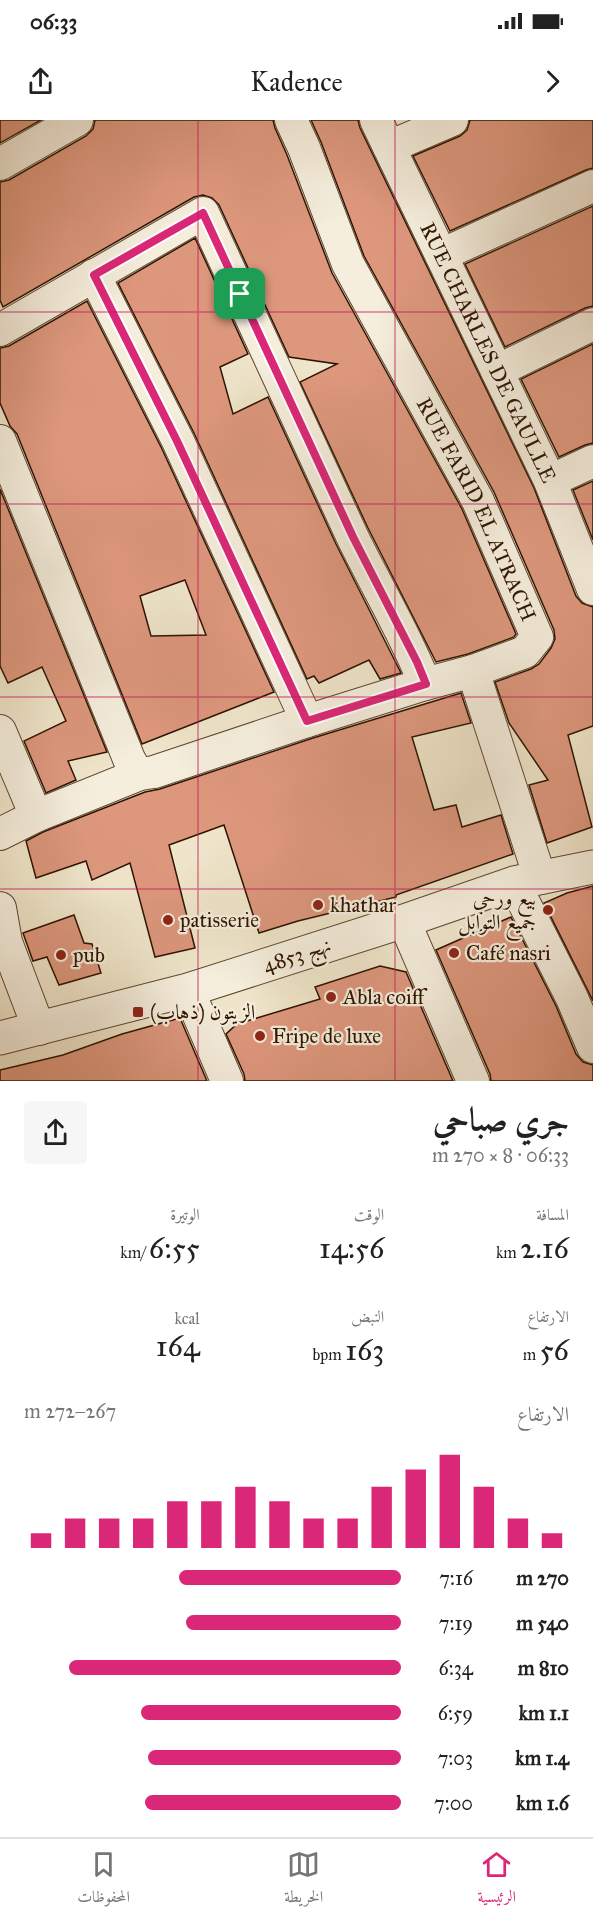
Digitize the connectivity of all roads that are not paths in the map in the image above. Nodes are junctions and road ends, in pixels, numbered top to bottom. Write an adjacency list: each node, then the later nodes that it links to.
1 (77, 120): 5 (street)
2 (291, 120): 16 (street, RUE FARID EL ATRACH)
3 (452, 120): 4 (street)
4 (382, 134): 7 (street, RUE CHARLES DE GAULLE)
5 (0, 164)
6 (593, 186): 7 (street)
7 (441, 255): 11 (street, RUE CHARLES DE GAULLE)
8 (94, 275): 10 (street); 17 (street); 18 (street)
9 (593, 324): 11 (street)
10 (0, 330)
11 (497, 371): 14 (street, RUE CHARLES DE GAULLE)
12 (0, 441): 20 (street)
13 (593, 460): 14 (street)
14 (550, 481): 15 (street, RUE CHARLES DE GAULLE)
15 (593, 589)
16 (473, 671): 17 (street); 24 (street)
17 (426, 684): 18 (street)
18 (307, 721): 20 (street)
19 (0, 731): 21 (street)
20 (140, 774): 21 (street)
21 (36, 816): 22 (street)
22 (0, 834)
23 (593, 867): 24 (street, نهج 4853)
24 (527, 880): 26 (street, نهج 4853); 30 (street)
25 (0, 908): 28 (street)
26 (404, 921): 27 (street, نهج 4853); 32 (street)
27 (188, 990): 28 (street, نهج 4853); 31 (street)
28 (39, 1029): 29 (street, نهج 4853)
29 (0, 1038)
30 (593, 1047)
31 (227, 1081)
32 (473, 1081)

